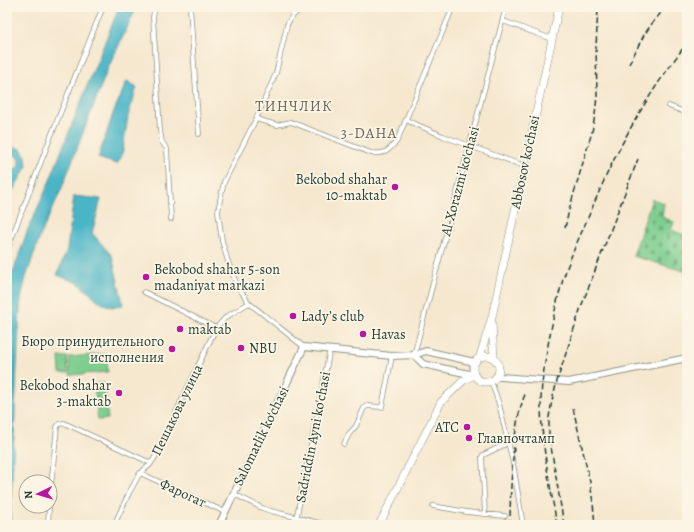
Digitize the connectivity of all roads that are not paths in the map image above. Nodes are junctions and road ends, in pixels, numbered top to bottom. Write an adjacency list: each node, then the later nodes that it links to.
1 (103, 7): 20 (street)
2 (155, 7): 19 (street)
3 (190, 7): 16 (street)
4 (288, 7): 9 (street)
5 (315, 7): 9 (street)
6 (453, 7): 15 (street)
7 (506, 7): 10 (street, Al-Xorazmi ko'chasi)
8 (559, 7): 11 (main road, Abbosov ko'chasi)
9 (294, 14): 14 (street)
10 (503, 21): 11 (street); 17 (street, Al-Xorazmi ko'chasi)
11 (552, 39): 18 (main road, Abbosov ko'chasi)
12 (669, 106): 13 (street)
13 (687, 113)
14 (256, 119): 15 (street); 22 (street)
15 (406, 120): 17 (street)
16 (199, 134)
17 (469, 146): 18 (street); 27 (street, Al-Xorazmi ko'chasi)
18 (524, 166): 23 (main road, Abbosov ko'chasi)
19 (171, 219)
20 (7, 250)
21 (144, 292): 24 (street)
22 (249, 303): 24 (street, Пешакова улица); 25 (street)
23 (492, 317): 29 (main road, Abbosov ko'chasi); 31 (main road, Abbosov ko'chasi)
24 (216, 328): 36 (street, Пешакова улица)
25 (304, 347): 26 (street); 39 (street, Salomatlik ko‘chasi)
26 (330, 349): 28 (street); 45 (street, Sadriddin Ayni ko'chasi)
27 (414, 355): 28 (street); 31 (street); 32 (street)
28 (392, 356): 35 (street)
29 (494, 358): 31 (main road); 33 (main road)
30 (687, 358): 33 (street)
31 (477, 359): 32 (main road)
32 (474, 375): 33 (main road); 51 (main road)
33 (494, 378): 34 (street)
34 (508, 443): 43 (street); 52 (street)
35 (344, 444)
36 (151, 463): 37 (street, Пешакова улица); 38 (street)
37 (140, 473): 41 (street, Фарогат); 47 (street, Пешакова улица)
38 (52, 474)
39 (234, 494): 41 (street, Salomatlik ko‘chasi); 45 (street)
40 (433, 506): 43 (street)
41 (225, 512): 48 (street, Salomatlik ko‘chasi)
42 (49, 514): 46 (street)
43 (485, 514): 44 (street)
44 (505, 516)
45 (297, 518): 49 (street, Sadriddin Ayni ko'chasi); 50 (street)
46 (48, 525)
47 (114, 525)
48 (219, 525)
49 (295, 525)
50 (327, 525)
51 (379, 525)
52 (522, 525)

